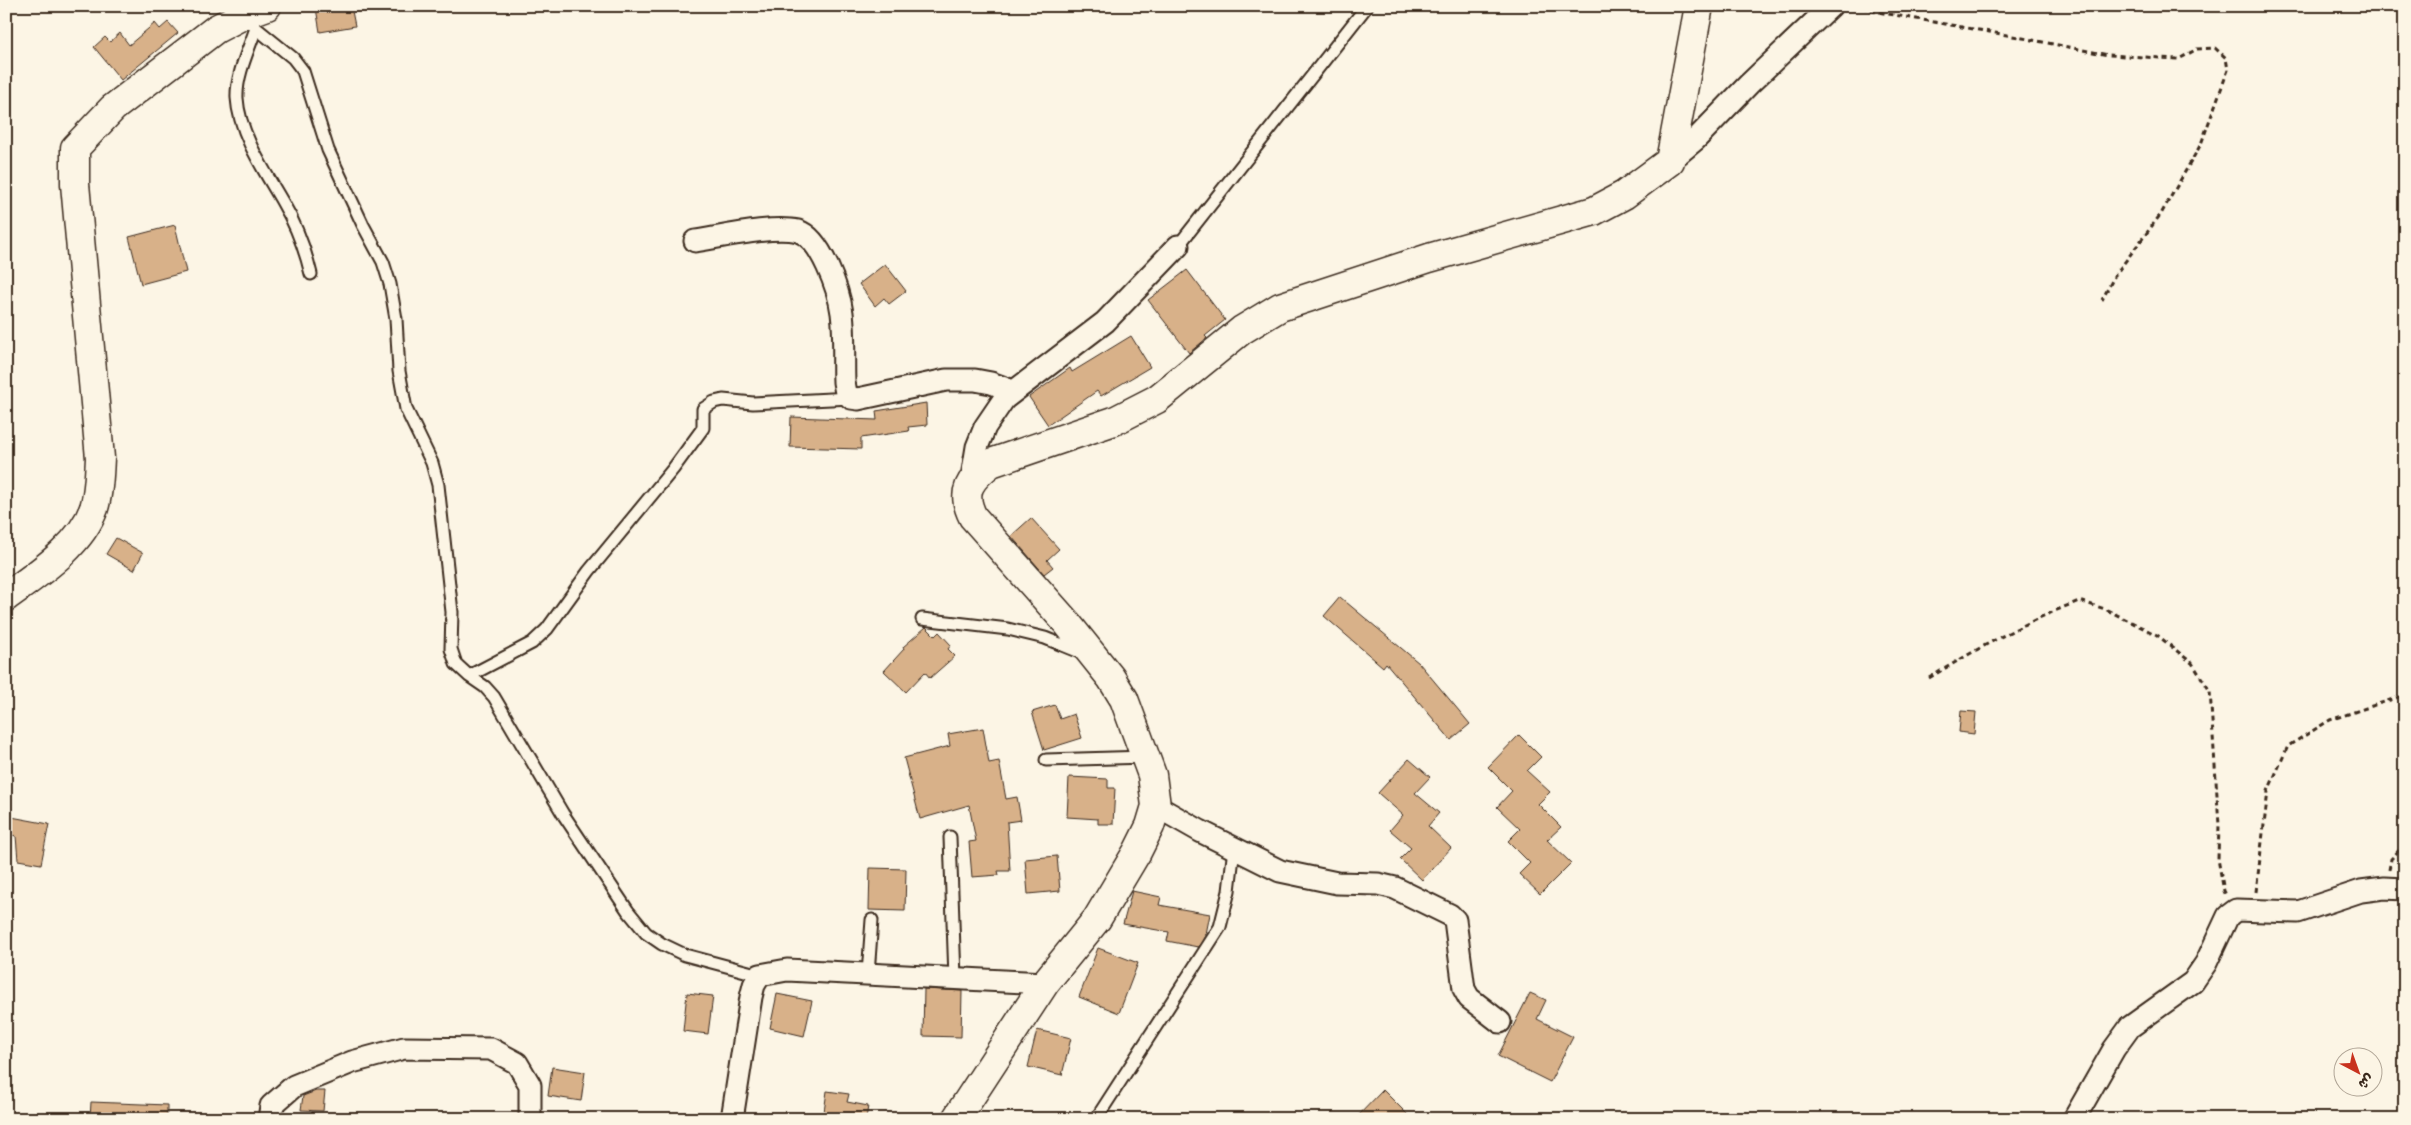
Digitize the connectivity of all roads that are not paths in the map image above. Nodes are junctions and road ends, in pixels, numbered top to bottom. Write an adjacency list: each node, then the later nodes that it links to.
1 (1367, 6): 7 (lane)
2 (1699, 6): 5 (street)
3 (1831, 6): 5 (street)
4 (256, 16): 8 (lane); 12 (street); 15 (lane)
5 (1670, 161): 11 (street)
6 (695, 241): 10 (street)
7 (1178, 246): 9 (street)
8 (311, 274)
9 (1013, 391): 10 (street); 11 (street)
10 (851, 398): 15 (lane)
11 (971, 483): 14 (street)
12 (6, 597)
13 (922, 619): 14 (lane)
14 (1096, 659): 16 (street)
15 (469, 676): 24 (lane)
16 (1146, 757): 17 (lane); 18 (street)
17 (1046, 760)
18 (1156, 806): 20 (street); 26 (street)
19 (950, 836): 25 (lane)
20 (1234, 848): 27 (street); 32 (lane)
21 (2395, 888): 33 (street)
22 (872, 920): 23 (lane)
23 (868, 974): 24 (street); 25 (street)
24 (760, 976): 30 (street)
25 (955, 978): 26 (street)
26 (1045, 983): 31 (street)
27 (1500, 1022)
28 (269, 1119): 29 (street)
29 (530, 1119)
30 (732, 1119)
31 (956, 1119)
32 (1096, 1119)
33 (2074, 1119)

